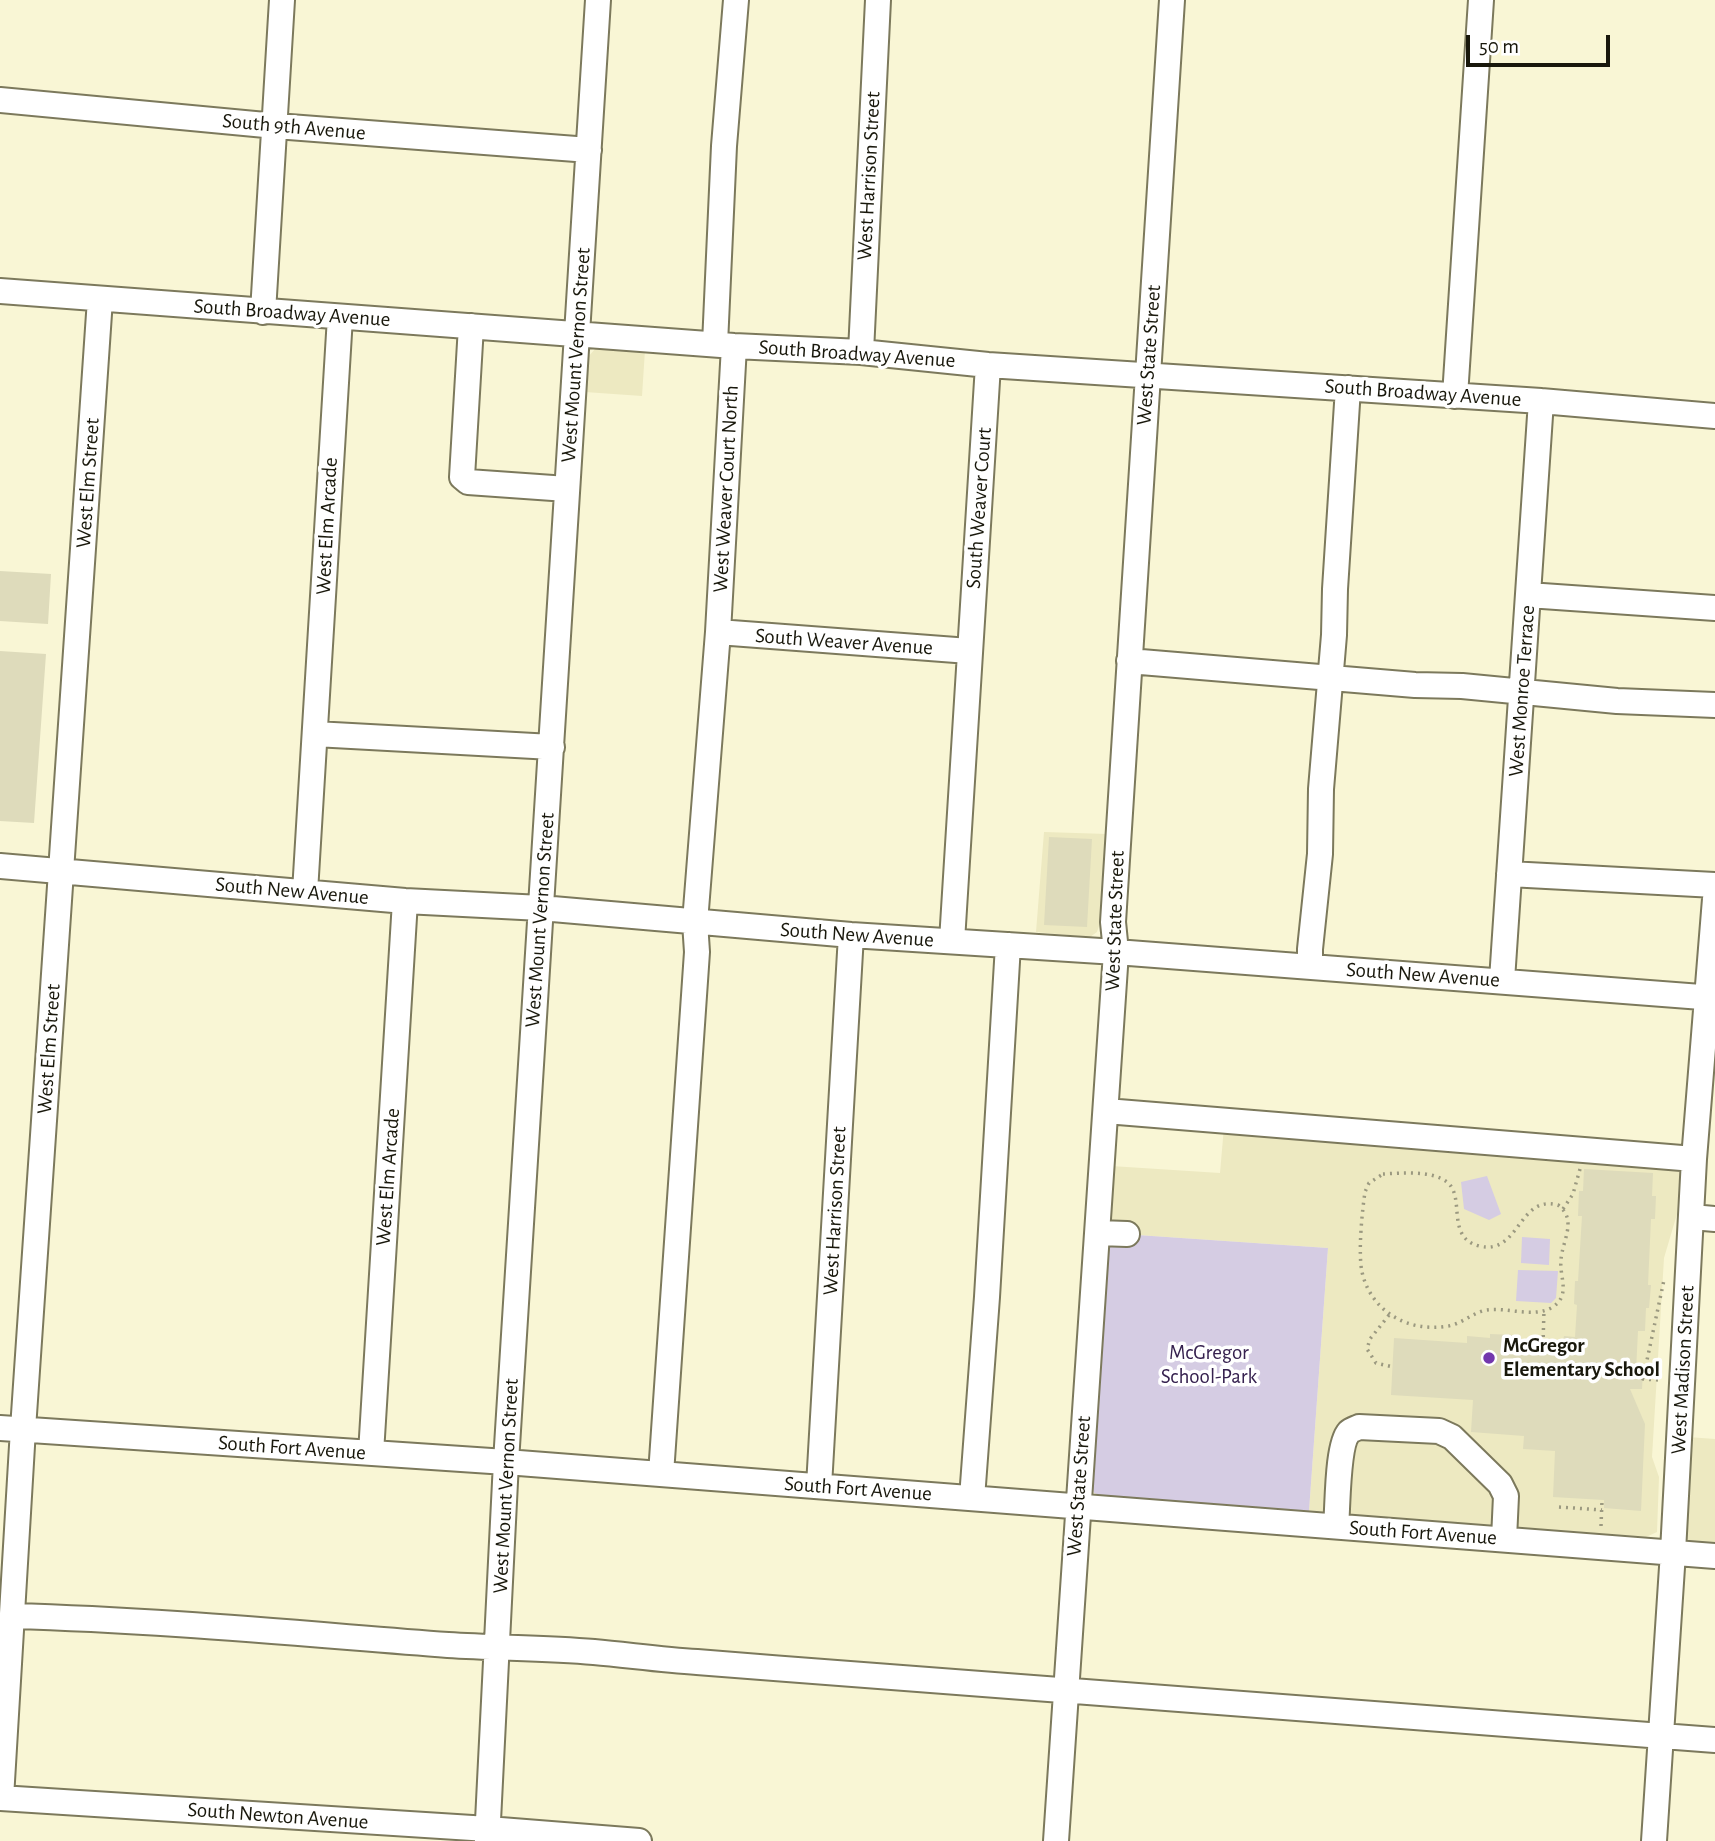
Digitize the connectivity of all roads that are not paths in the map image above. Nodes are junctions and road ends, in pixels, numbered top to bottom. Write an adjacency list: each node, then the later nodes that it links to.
1 (282, 0): 8 (street)
2 (598, 0): 9 (street, West Mount Vernon Street)
3 (736, 0): 16 (street, West Weaver Court North)
4 (878, 0): 17 (street, West Harrison Street)
5 (1172, 0): 19 (street, West State Street)
6 (1481, 0): 21 (street)
7 (0, 100): 8 (street, South 9th Avenue)
8 (276, 126): 9 (street, South 9th Avenue); 12 (street)
9 (589, 150): 15 (street, West Mount Vernon Street)
10 (0, 291): 11 (street, South Broadway Avenue)
11 (100, 299): 12 (street, South Broadway Avenue); 36 (street, West Elm Street)
12 (263, 312): 13 (street, South Broadway Avenue)
13 (340, 317): 14 (street, South Broadway Avenue); 33 (street, West Elm Arcade)
14 (471, 326): 15 (street, South Broadway Avenue); 24 (street)
15 (578, 333): 16 (street, South Broadway Avenue); 24 (street, West Mount Vernon Street)
16 (724, 345): 17 (street, South Broadway Avenue); 27 (street, West Weaver Court North)
17 (861, 352): 18 (street, South Broadway Avenue)
18 (988, 365): 19 (street, South Broadway Avenue); 28 (street, South Weaver Court)
19 (1147, 374): 20 (street, South Broadway Avenue); 29 (street, West State Street)
20 (1348, 388): 21 (street, South Broadway Avenue); 30 (street)
21 (1455, 396): 22 (street, South Broadway Avenue)
22 (1541, 401): 23 (street, South Broadway Avenue); 25 (street, West Monroe Terrace)
23 (1715, 416)
24 (567, 489): 34 (street, West Mount Vernon Street)
25 (1528, 595): 26 (street); 31 (street, West Monroe Terrace)
26 (1715, 608)
27 (718, 632): 28 (street, South Weaver Avenue); 43 (street, West Weaver Court North)
28 (969, 651): 45 (street, South Weaver Court)
29 (1129, 661): 30 (street); 47 (street, West State Street)
30 (1331, 679): 31 (street); 48 (street)
31 (1522, 692): 32 (street); 37 (street, West Monroe Terrace)
32 (1715, 705)
33 (315, 734): 34 (street); 39 (street, West Elm Arcade)
34 (552, 747): 42 (street, West Mount Vernon Street)
35 (0, 866): 36 (street, South New Avenue)
36 (61, 872): 39 (street, South New Avenue); 56 (street, West Elm Street)
37 (1509, 874): 38 (street); 49 (street, West Monroe Terrace)
38 (1715, 885)
39 (305, 892): 41 (street, South New Avenue)
40 (1715, 899): 50 (street, West Madison Street)
41 (405, 901): 42 (street, South New Avenue); 57 (street, West Elm Arcade)
42 (541, 908): 43 (street, South New Avenue); 58 (street, West Mount Vernon Street)
43 (695, 922): 44 (street, South New Avenue); 59 (street, West Weaver Court North)
44 (851, 935): 45 (street, South New Avenue); 60 (street, West Harrison Street)
45 (952, 941): 46 (street, South New Avenue)
46 (1008, 945): 47 (street, South New Avenue); 61 (street)
47 (1116, 952): 48 (street, South New Avenue); 51 (street, West State Street)
48 (1310, 966): 49 (street, South New Avenue)
49 (1502, 980): 50 (street, South New Avenue)
50 (1711, 998): 52 (street, West Madison Street)
51 (1106, 1111): 52 (street); 54 (street, West State Street)
52 (1694, 1159): 53 (street, West Madison Street)
53 (1703, 1218): 65 (street, West Madison Street)
54 (1098, 1233): 55 (street); 62 (street, West State Street)
55 (1127, 1234)
56 (12, 1429): 57 (street, South Fort Avenue); 67 (street, West Elm Street)
57 (370, 1453): 58 (street, South Fort Avenue)
58 (506, 1462): 59 (street, South Fort Avenue); 68 (street, West Mount Vernon Street)
59 (662, 1474): 60 (street, South Fort Avenue)
60 (819, 1486): 61 (street, South Fort Avenue)
61 (972, 1498): 62 (street, South Fort Avenue)
62 (1077, 1506): 63 (street, South Fort Avenue); 69 (street, West State Street)
63 (1336, 1526): 64 (street, South Fort Avenue); 64 (street)
64 (1504, 1539): 65 (street, South Fort Avenue)
65 (1673, 1552): 66 (street, South Fort Avenue); 70 (street, West Madison Street)
66 (1715, 1556)
67 (12, 1616): 68 (street); 72 (street, West Elm Street)
68 (497, 1648): 69 (street); 73 (street, West Mount Vernon Street)
69 (1066, 1690): 70 (street); 75 (street, West State Street)
70 (1660, 1736): 71 (street); 76 (street, West Madison Street)
71 (1715, 1740)
72 (0, 1798): 73 (street, South Newton Avenue)
73 (487, 1835): 74 (street, South Newton Avenue)
74 (639, 1841)
75 (1056, 1841)
76 (1654, 1841)

